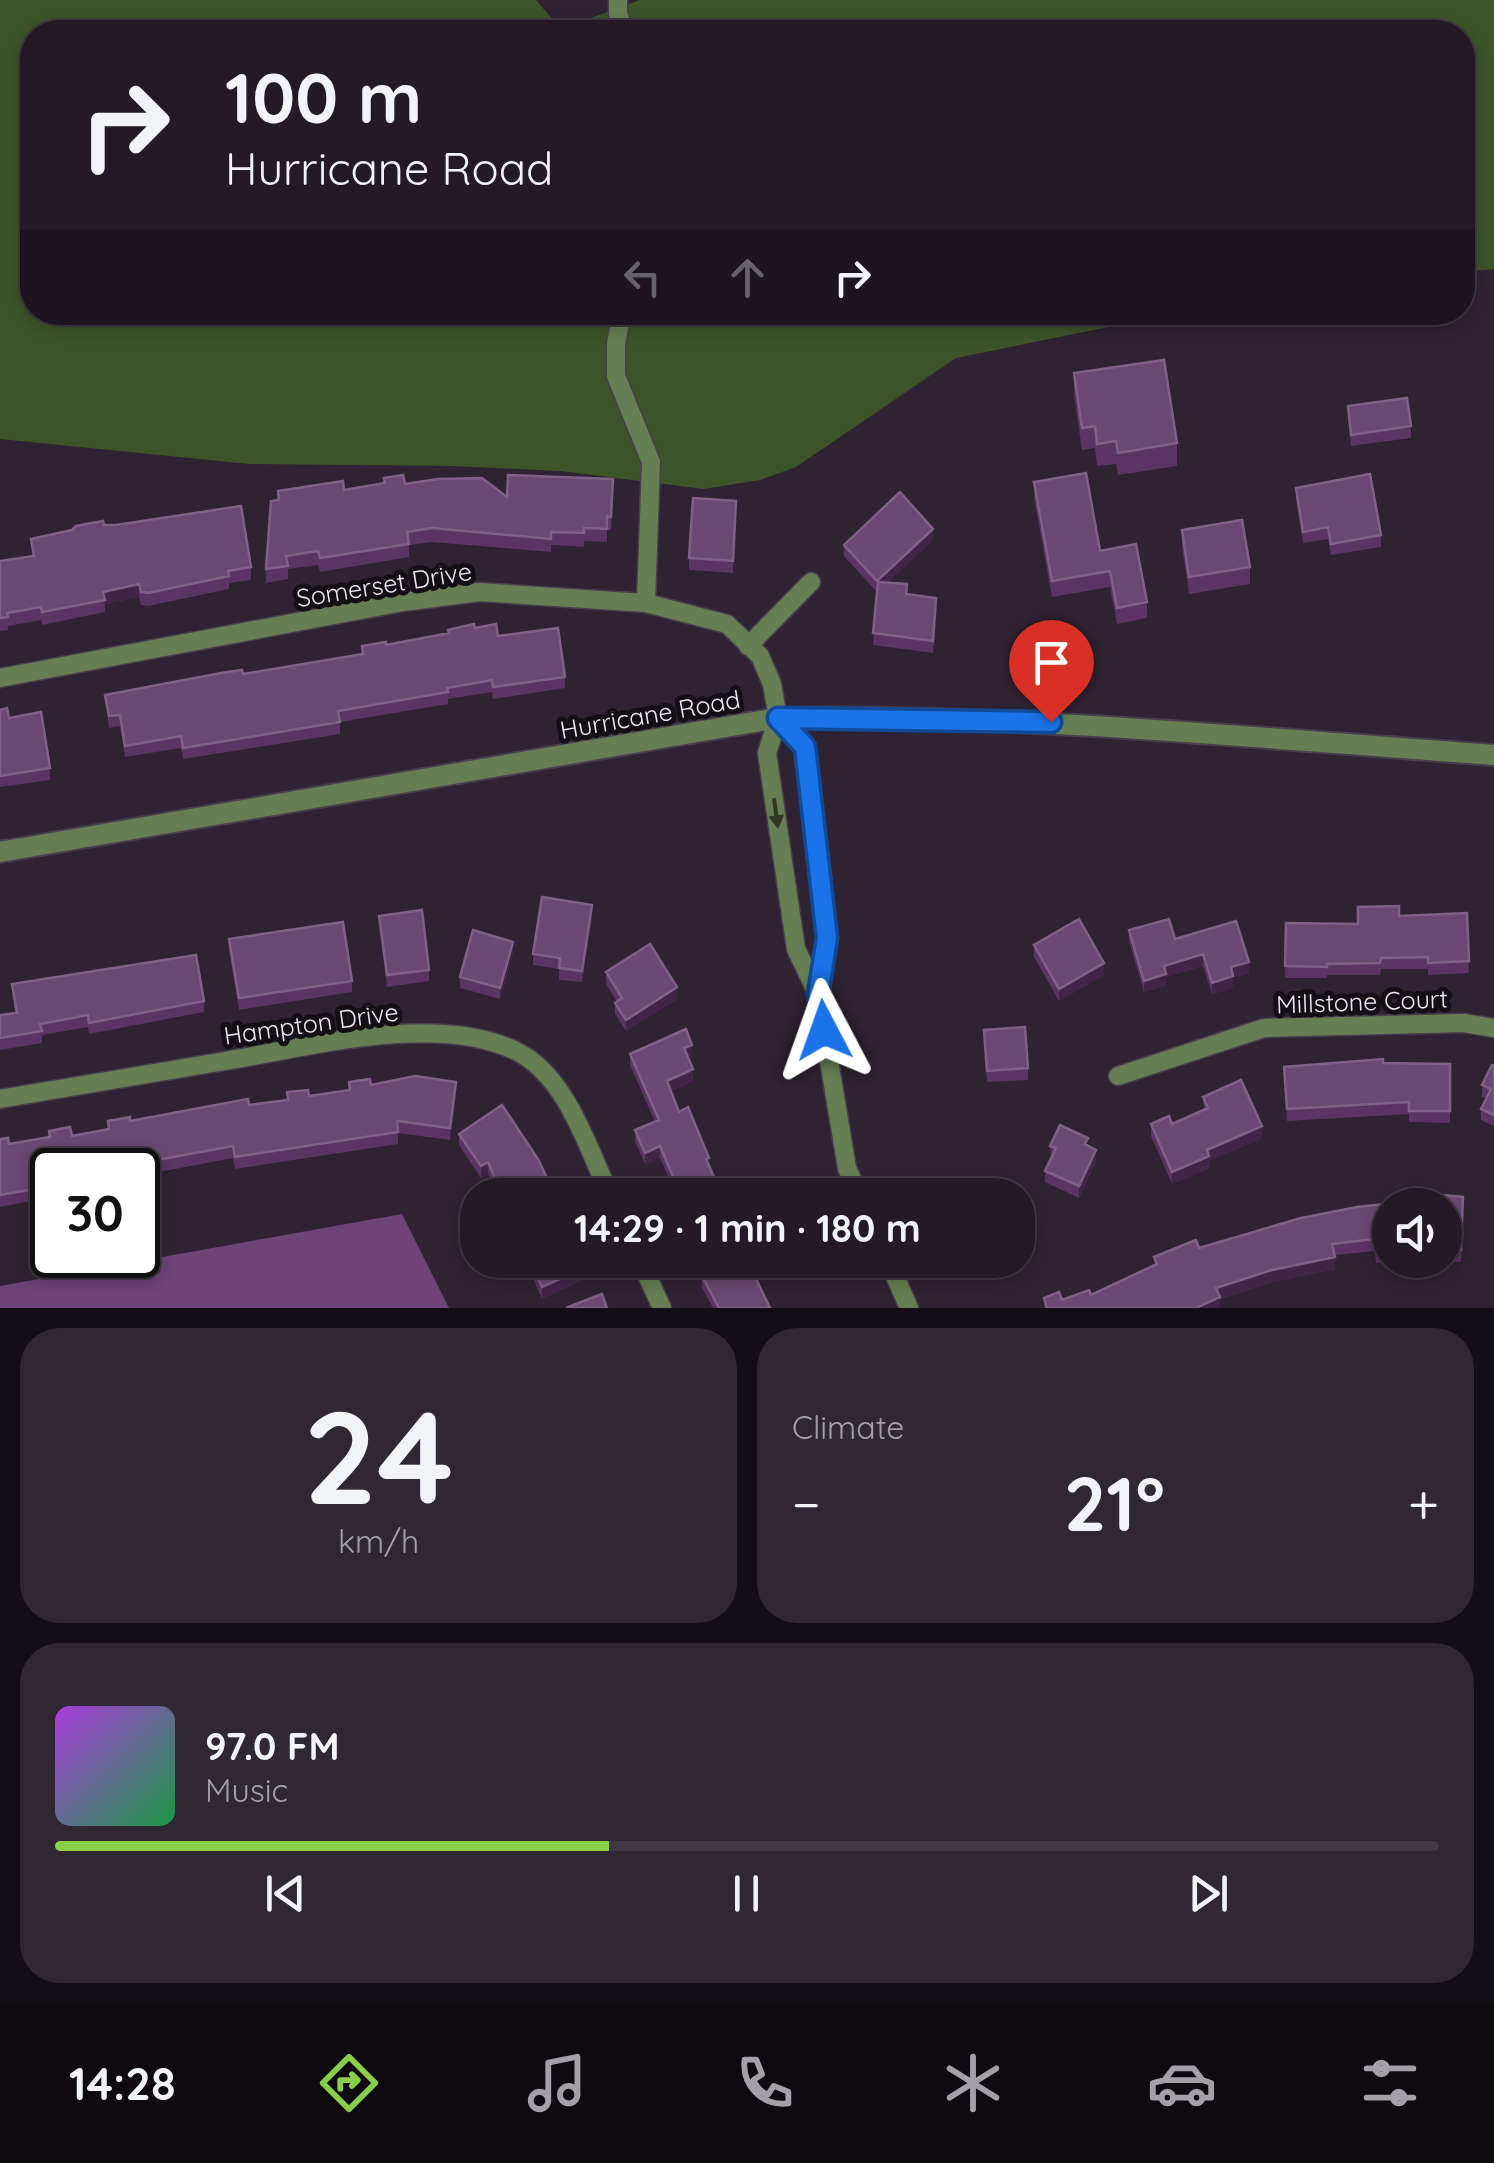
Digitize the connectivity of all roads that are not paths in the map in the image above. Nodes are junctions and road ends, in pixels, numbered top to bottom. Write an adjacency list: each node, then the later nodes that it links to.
1 (620, 325): 3 (street)
2 (811, 582): 4 (street)
3 (646, 603): 4 (street, Somerset Drive); 5 (street, Somerset Drive)
4 (748, 646): 6 (street, Somerset Drive)
5 (0, 678)
6 (778, 718): 7 (street, Hurricane Road); 8 (street, Hurricane Road); 9 (street, one-way to 9); 9 (street)
7 (1494, 756)
8 (0, 852)
9 (818, 995): 14 (street)
10 (1494, 1028): 11 (street, Millstone Court)
11 (1118, 1076)
12 (0, 1098): 13 (street, Hampton Drive)
13 (602, 1178)
14 (851, 1178)
15 (648, 1278): 17 (street)
16 (896, 1278): 18 (street)
17 (662, 1308)
18 (909, 1308)

